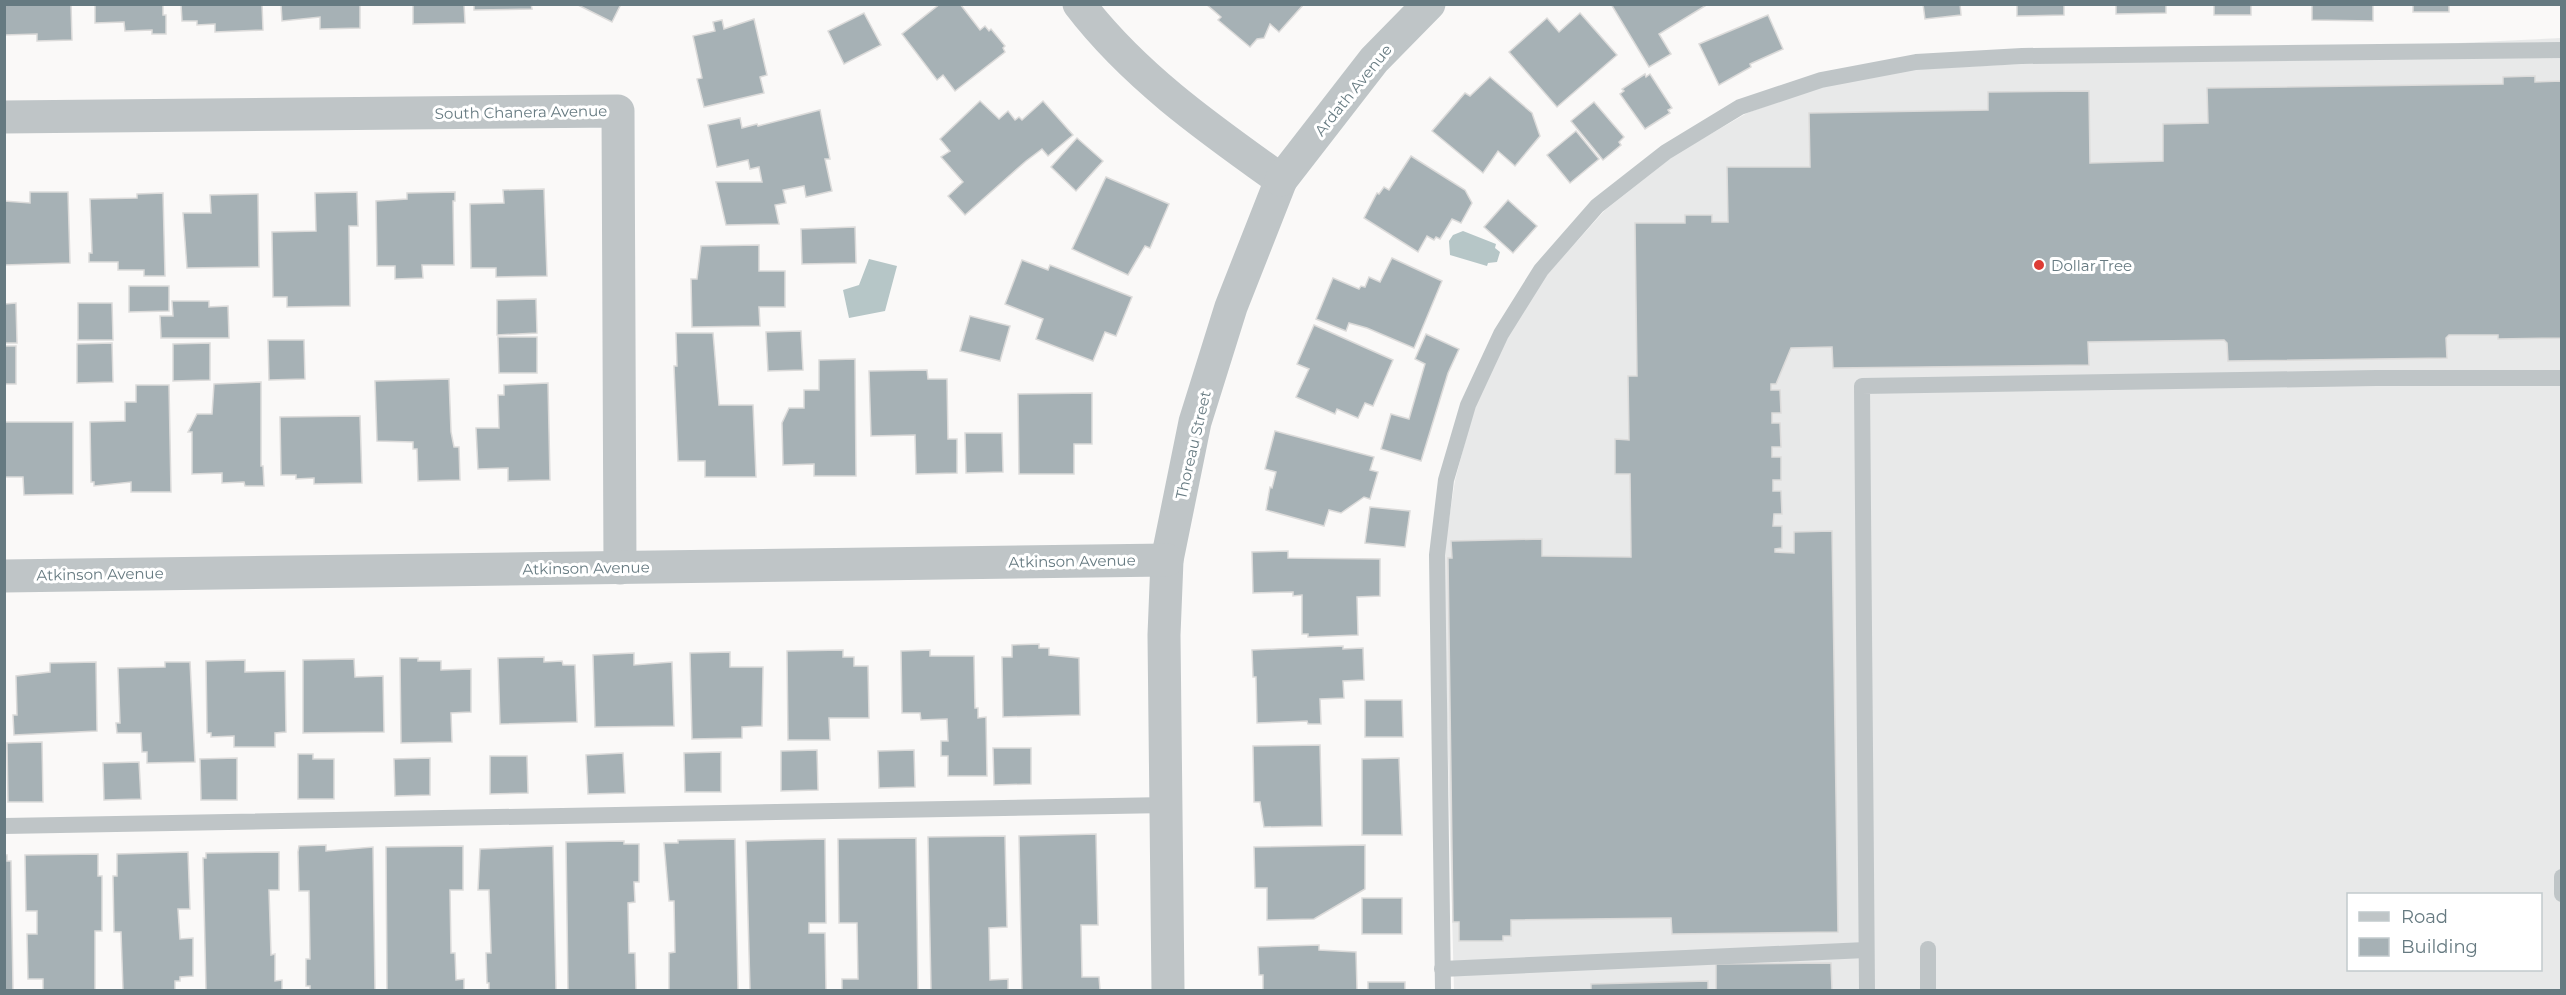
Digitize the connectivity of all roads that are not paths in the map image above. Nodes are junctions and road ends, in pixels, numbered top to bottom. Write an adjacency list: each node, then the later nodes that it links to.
1 (1079, 4): 5 (street)
2 (1429, 4): 5 (street, Ardath Avenue)
3 (2562, 50): 16 (lane)
4 (4, 117): 8 (street, South Chanera Avenue)
5 (1281, 180): 7 (street, Thoreau Street)
6 (2562, 378): 15 (lane)
7 (1167, 560): 8 (street, Atkinson Avenue); 10 (street, Thoreau Street)
8 (620, 568): 9 (street, Atkinson Avenue)
9 (4, 576)
10 (1167, 804): 11 (lane); 17 (street, Thoreau Street)
11 (4, 826)
12 (2562, 877): 13 (lane)
13 (2562, 894)
14 (1928, 949): 20 (lane)
15 (1866, 950): 16 (lane); 19 (lane)
16 (1443, 969): 18 (lane)
17 (1168, 990)
18 (1443, 990)
19 (1867, 990)
20 (1928, 990)

